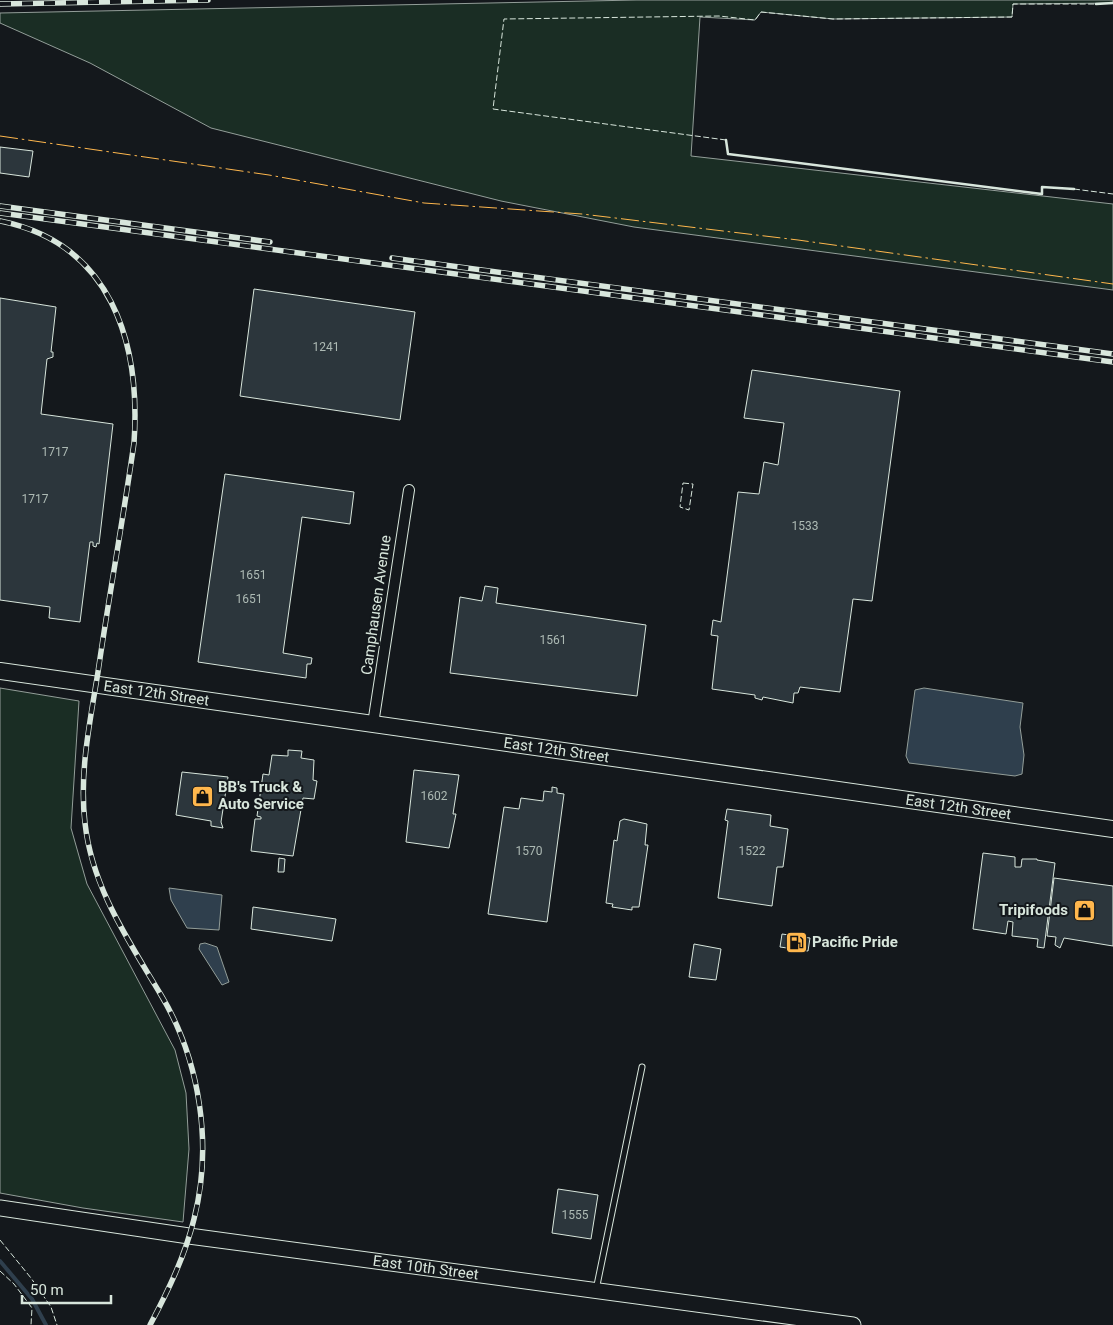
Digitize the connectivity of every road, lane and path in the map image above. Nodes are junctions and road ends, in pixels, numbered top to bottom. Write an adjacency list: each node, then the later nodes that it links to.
1 (409, 490): 3 (street, Camphausen Avenue)
2 (0, 671): 3 (main road, East 12th Street)
3 (373, 724): 4 (main road, East 12th Street)
4 (1113, 829)
5 (642, 1067): 7 (lane)
6 (0, 1208): 7 (street, East 10th Street)
7 (596, 1290): 8 (street, East 10th Street)
8 (853, 1325)

